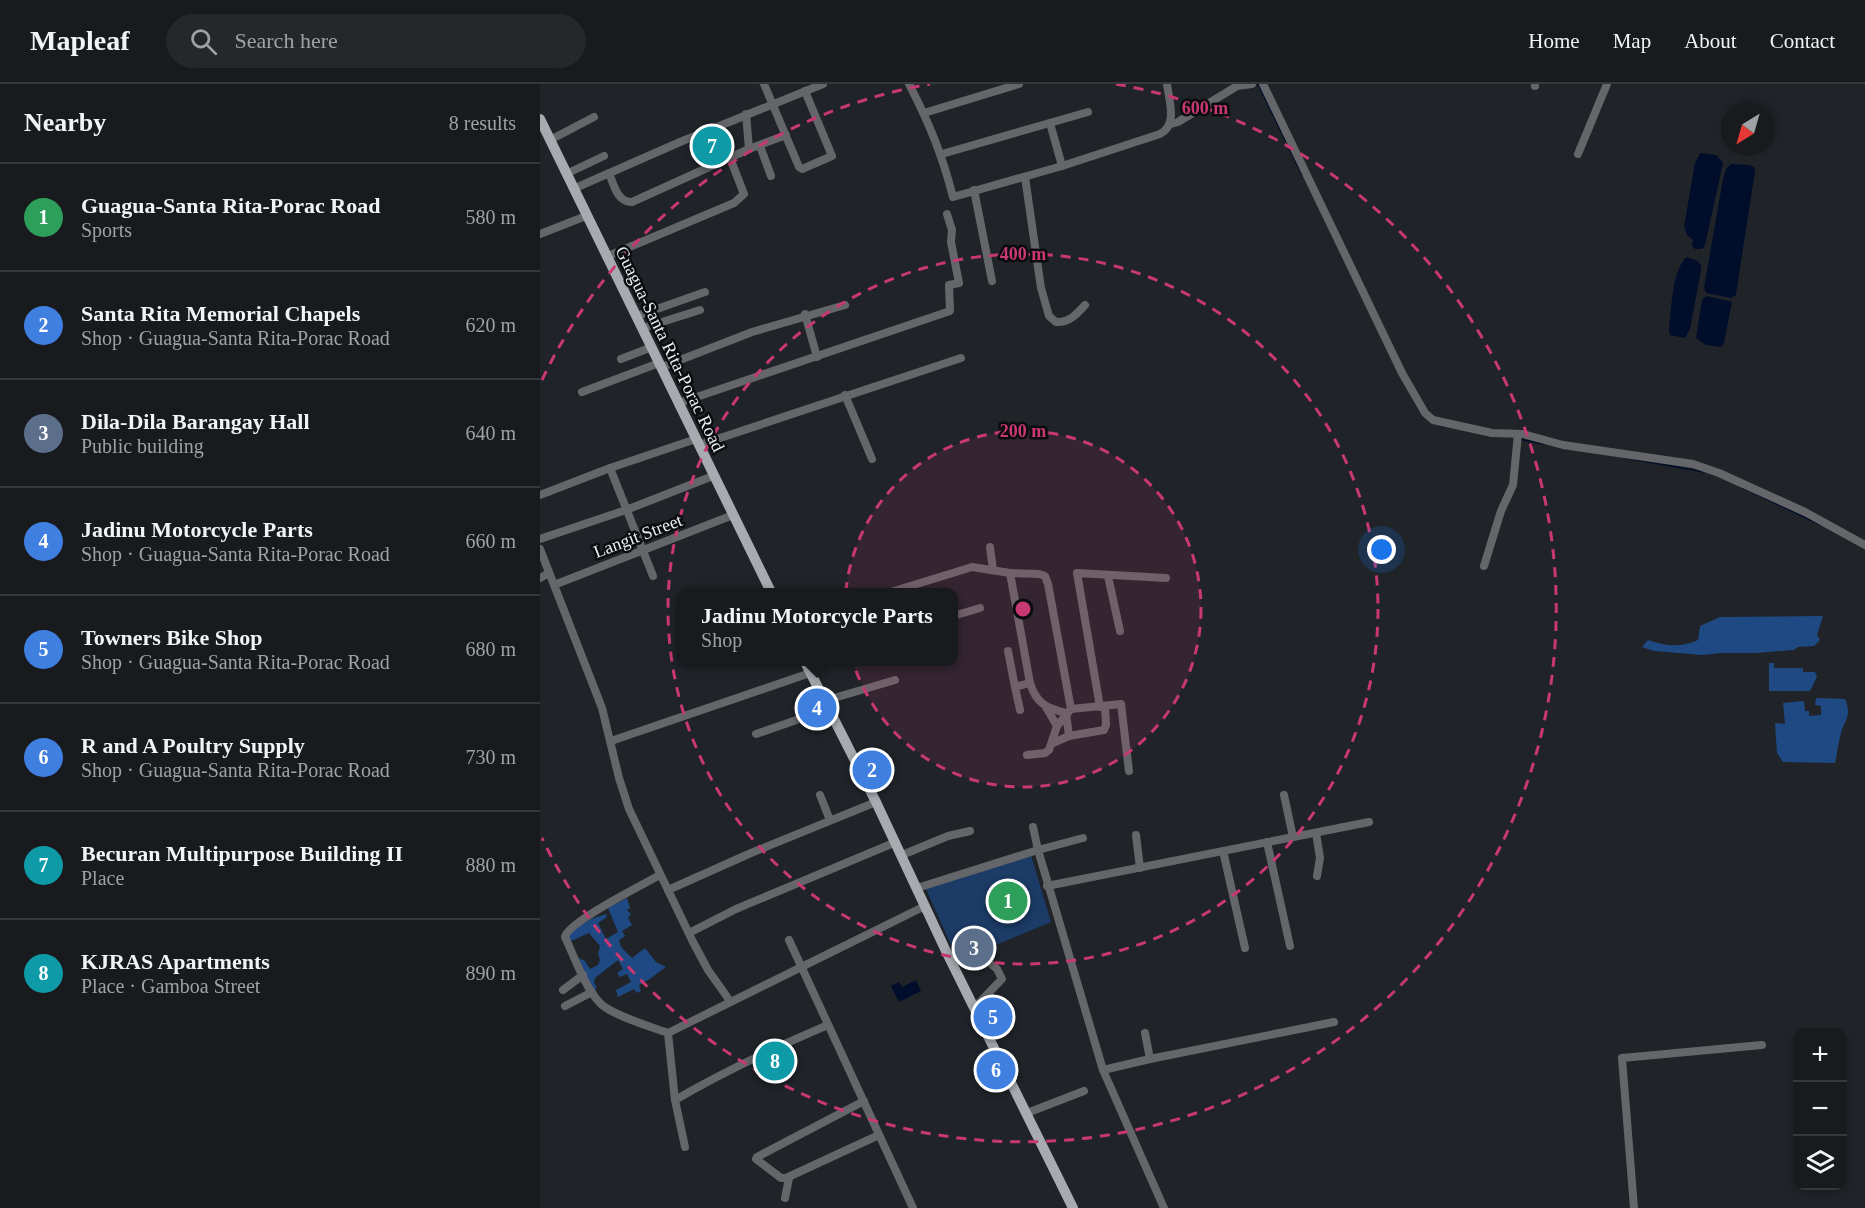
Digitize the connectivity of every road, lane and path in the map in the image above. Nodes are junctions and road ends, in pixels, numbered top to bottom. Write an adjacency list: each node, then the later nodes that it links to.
1 (764, 84): 10 (street)
2 (823, 84): 9 (street)
3 (909, 84): 12 (street)
4 (1019, 84): 12 (street)
5 (1167, 84): 16 (street)
6 (1252, 84): 16 (street)
7 (1263, 84): 53 (street)
8 (1607, 84): 23 (street)
9 (805, 91): 10 (street); 18 (street)
10 (773, 104): 13 (street); 18 (street)
11 (1088, 111): 15 (street)
12 (924, 113): 22 (street)
13 (746, 114): 21 (street); 27 (street)
14 (594, 117): 19 (street)
15 (1050, 123): 22 (street); 26 (street)
16 (1171, 124): 26 (street)
17 (541, 125): 19 (main road, Guagua-Santa Rita-Porac Road)
18 (786, 135): 20 (street)
19 (550, 140): 28 (main road, Guagua-Santa Rita-Porac Road)
20 (760, 146): 21 (street); 29 (street)
21 (750, 149): 25 (street)
22 (942, 154): 32 (street)
23 (1578, 154)
24 (604, 156): 28 (street)
25 (730, 158): 27 (street); 36 (street)
26 (1062, 166): 30 (street)
27 (609, 173): 31 (street)
28 (566, 174): 31 (main road, Guagua-Santa Rita-Porac Road)
29 (771, 176)
30 (1025, 177): 32 (street); 40 (street)
31 (573, 189): 34 (main road, Guagua-Santa Rita-Porac Road)
32 (974, 190): 37 (street)
33 (947, 214): 46 (street)
34 (586, 216): 35 (street); 36 (main road, Guagua-Santa Rita-Porac Road)
35 (540, 234)
36 (606, 257): 43 (main road, Guagua-Santa Rita-Porac Road)
37 (992, 281)
38 (705, 292): 43 (street)
39 (845, 305): 42 (street)
40 (1085, 305)
41 (700, 310): 44 (street)
42 (805, 315): 46 (street); 49 (street)
43 (637, 316): 44 (main road, Guagua-Santa Rita-Porac Road)
44 (643, 328): 45 (main road, Guagua-Santa Rita-Porac Road)
45 (652, 347): 48 (street); 49 (main road, Guagua-Santa Rita-Porac Road)
46 (817, 357): 52 (street)
47 (961, 358): 51 (street)
48 (621, 359)
49 (661, 365): 50 (street); 52 (main road, Guagua-Santa Rita-Porac Road)
50 (582, 392)
51 (845, 395): 54 (street); 55 (street)
52 (679, 403): 54 (main road, Guagua-Santa Rita-Porac Road)
53 (1517, 437): 62 (street); 66 (street)
54 (698, 442): 56 (street); 57 (main road, Guagua-Santa Rita-Porac Road)
55 (872, 459)
56 (610, 468): 58 (street); 59 (street)
57 (713, 476): 59 (street); 60 (main road, Guagua-Santa Rita-Porac Road)
58 (540, 495)
59 (626, 510): 61 (street); 65 (street)
60 (733, 515): 65 (street, Langit Street); 75 (main road, Guagua-Santa Rita-Porac Road)
61 (540, 539)
62 (1865, 545)
63 (990, 547): 67 (street)
64 (540, 549): 68 (street)
65 (642, 550): 70 (street); 74 (street, Langit Street)
66 (1484, 566)
67 (993, 570): 69 (street); 76 (street)
68 (549, 573): 72 (street); 74 (street)
69 (1010, 573): 84 (street); 90 (street)
70 (653, 576)
71 (1108, 576): 73 (street); 79 (street); 88 (street)
72 (540, 578)
73 (1166, 578)
74 (554, 585): 94 (street)
75 (769, 588)
76 (904, 588)
77 (980, 608): 78 (street)
78 (958, 615)
79 (1120, 630)
80 (1008, 651): 85 (street)
81 (806, 666): 82 (main road)
82 (810, 673): 86 (main road); 94 (street)
83 (895, 680): 86 (street)
84 (1030, 683): 85 (street); 87 (street)
85 (1015, 687): 89 (street)
86 (826, 705): 92 (street); 100 (main road)
87 (1044, 705): 90 (street); 91 (street)
88 (1103, 707): 90 (street); 93 (street); 97 (street)
89 (1020, 710)
90 (1069, 711): 91 (street); 93 (street)
91 (1057, 726): 95 (street)
92 (756, 734)
93 (1069, 736): 95 (street)
94 (611, 741): 115 (street)
95 (1053, 743): 96 (street)
96 (1027, 755)
97 (1129, 771)
98 (820, 795): 101 (street)
99 (1284, 795): 107 (street)
100 (876, 802): 101 (street); 110 (main road)
101 (830, 819): 119 (street)
102 (1369, 822): 105 (street)
103 (1033, 828): 111 (street)
104 (970, 831): 113 (street)
105 (1316, 833): 107 (street); 116 (street)
106 (1136, 835): 114 (street)
107 (1293, 837): 109 (street)
108 (1083, 838): 111 (street)
109 (1266, 842): 112 (street); 123 (street)
110 (896, 843): 113 (main road); 121 (street)
111 (1038, 850): 117 (street); 118 (street)
112 (1223, 851): 114 (street); 124 (street)
113 (902, 855): 118 (main road)
114 (1140, 868): 117 (street)
115 (660, 875): 119 (street); 127 (street)
116 (1317, 876)
117 (1047, 886): 139 (street)
118 (917, 888): 120 (main road)
119 (668, 890): 121 (street)
120 (925, 906): 126 (street); 132 (main road)
121 (689, 933): 130 (street)
122 (789, 940): 126 (street)
123 (1290, 946)
124 (1245, 948)
125 (992, 965): 132 (street)
126 (801, 966): 130 (street); 134 (street)
127 (583, 975): 128 (street); 129 (street)
128 (562, 990)
129 (592, 992): 131 (street); 135 (street)
130 (730, 1001): 135 (street)
131 (565, 1006)
132 (975, 1007): 143 (main road)
133 (1334, 1022): 138 (street)
134 (828, 1025): 141 (street); 142 (street)
135 (668, 1033): 141 (street)
136 (1145, 1033): 138 (street)
137 (1762, 1045): 151 (street)
138 (1150, 1059): 139 (street)
139 (1103, 1070): 150 (street)
140 (1084, 1091): 143 (street)
141 (675, 1100): 145 (street)
142 (864, 1101): 144 (street); 146 (street)
143 (1027, 1113): 149 (main road)
144 (879, 1134): 146 (street); 148 (street)
145 (684, 1147)
146 (789, 1178): 147 (street)
147 (785, 1197)
148 (913, 1208)
149 (1073, 1208)
150 (1164, 1208)
151 (1634, 1208)

